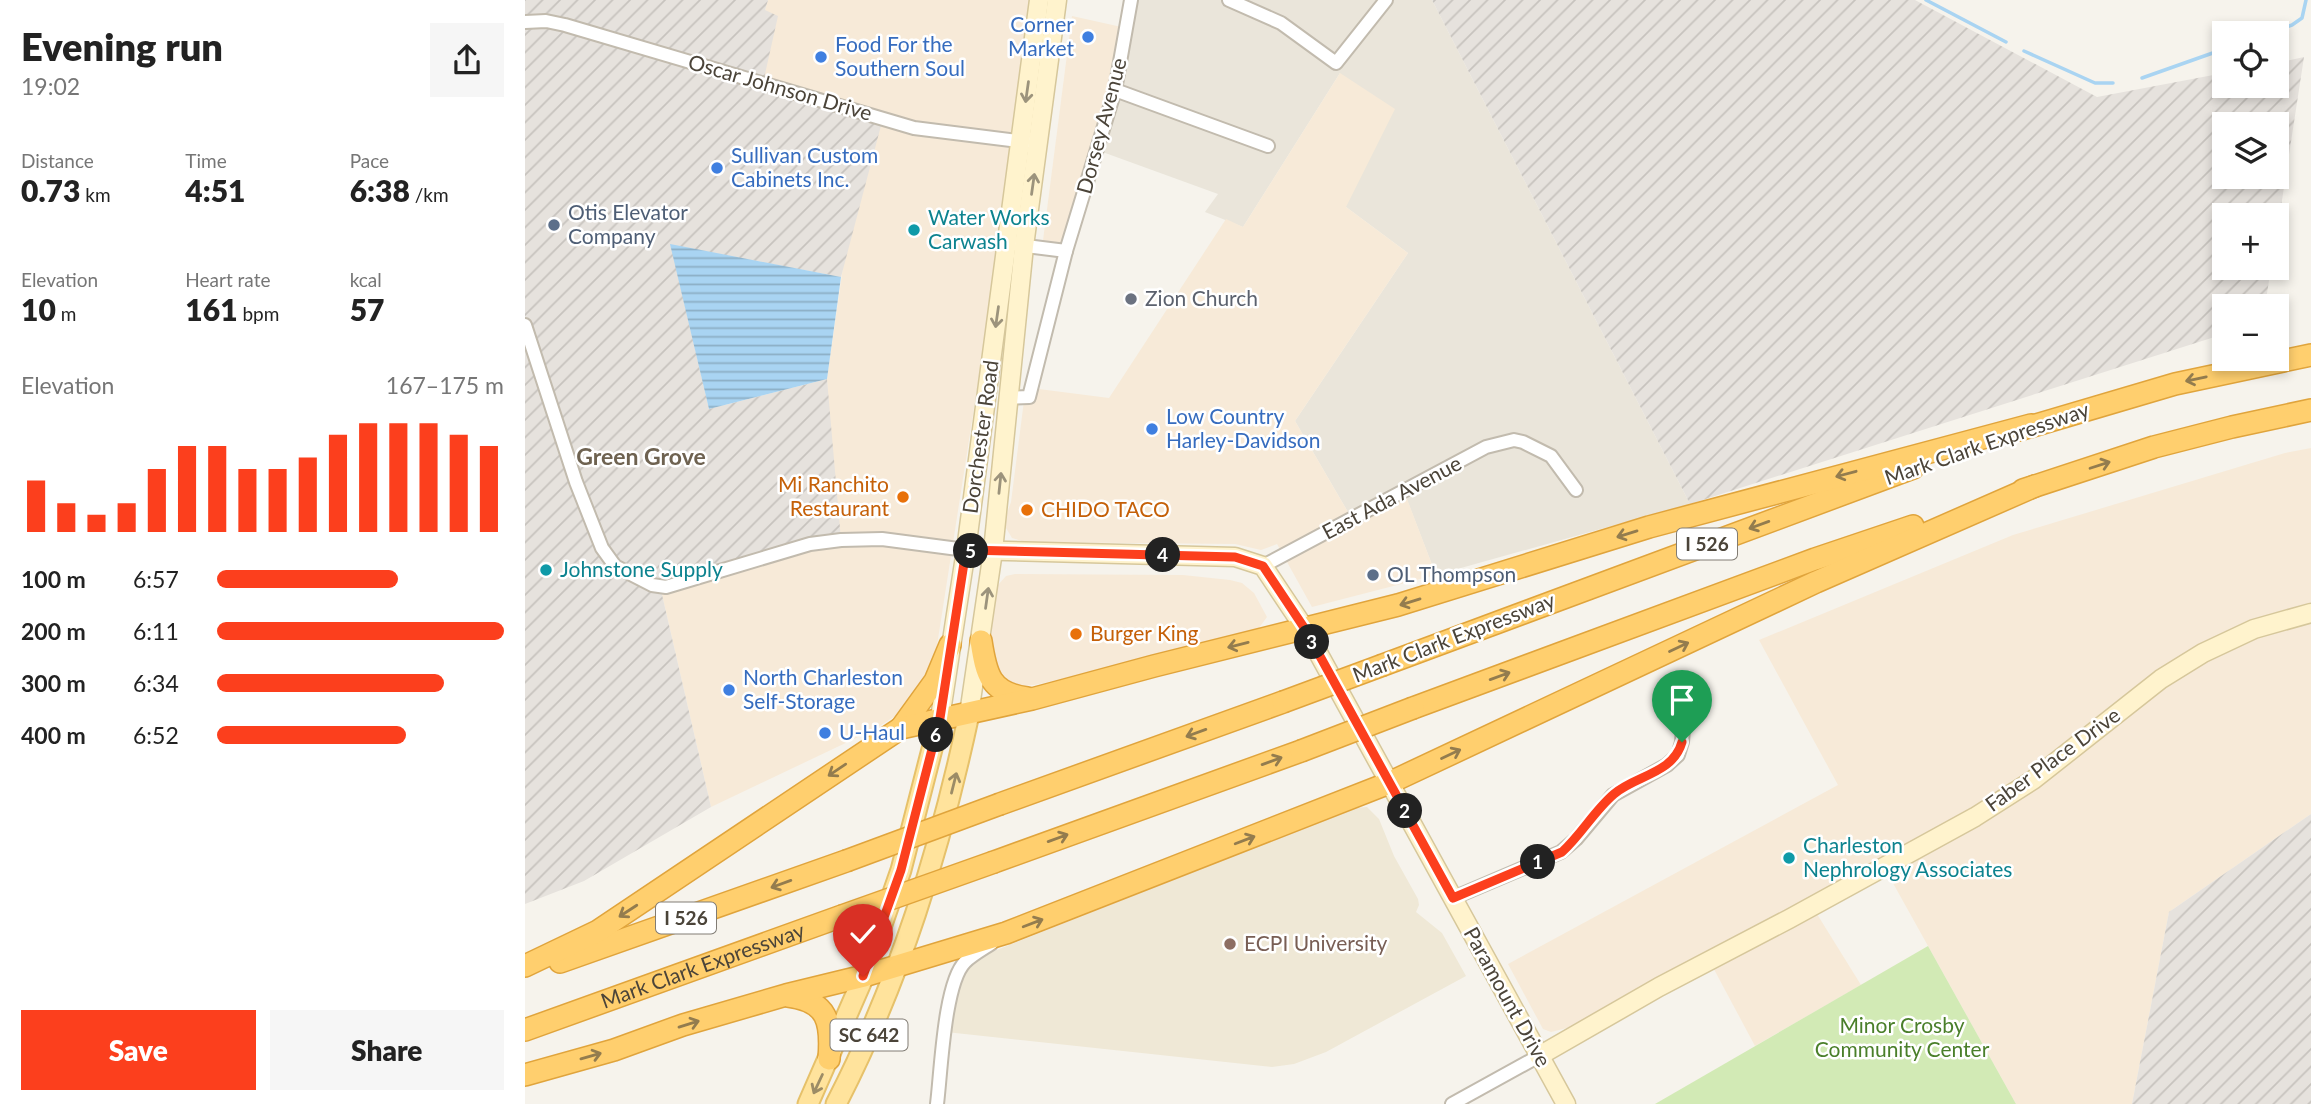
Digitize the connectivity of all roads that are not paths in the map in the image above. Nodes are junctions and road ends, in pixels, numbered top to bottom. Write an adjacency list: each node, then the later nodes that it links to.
1 (1039, 0): 8 (street, Dorchester Road / SC 642, one-way to 8)
2 (1057, 0): 9 (street, Dorchester Road / SC 642)
3 (1131, 0): 7 (street, Dorsey Avenue)
4 (1229, 0): 5 (street)
5 (1386, 0)
6 (525, 22): 8 (street, Oscar Johnson Drive)
7 (1115, 90): 10 (street); 12 (street, Dorsey Avenue)
8 (1020, 141): 9 (street, Oscar Johnson Drive); 11 (street, Dorchester Road / SC 642)
9 (1039, 143): 11 (street, Dorchester Road / SC 642, one-way to 9)
10 (1268, 146)
11 (1015, 245): 12 (street); 15 (street, Dorchester Road / SC 642); 20 (street, Dorchester Road / SC 642, one-way to 20)
12 (1066, 251): 15 (street, Dorsey Avenue)
13 (525, 325): 20 (street)
14 (2311, 355): 17 (highway, Mark Clark Expressway / I 526, one-way to 17)
15 (1007, 398): 21 (street, Dorchester Road / SC 642, one-way to 15)
16 (2311, 410): 18 (highway, Mark Clark Expressway / I 526, one-way to 16)
17 (2031, 425): 24 (highway, one-way to 24); 37 (highway, Mark Clark Expressway / I 526, one-way to 37, bridge)
18 (2035, 486): 32 (highway, one-way to 18); 40 (highway, Mark Clark Expressway / I 526, one-way to 18, bridge)
19 (1576, 489): 22 (street, East Ada Avenue)
20 (966, 550): 21 (street); 26 (street, Dorchester Road / SC 642)
21 (993, 551): 22 (street); 25 (street, Dorchester Road / SC 642, one-way to 21)
22 (1263, 566): 24 (street, Paramount Drive)
23 (2311, 613): 41 (street, Faber Place Drive)
24 (1305, 629): 28 (highway, one-way to 28); 32 (street, Paramount Drive)
25 (981, 640): 28 (highway); 29 (street, Dorchester Road / SC 642)
26 (950, 645): 30 (street, Dorchester Road / SC 642); 31 (highway)
27 (1686, 693): 33 (street)
28 (1033, 699): 29 (highway)
29 (969, 713): 30 (highway); 35 (main road, Dorchester Road / SC 642, one-way to 29)
30 (940, 718): 31 (highway); 38 (main road, Dorchester Road / SC 642)
31 (901, 728): 36 (highway, one-way to 36)
32 (1389, 783): 33 (street, Paramount Drive); 34 (highway, one-way to 32)
33 (1453, 898): 41 (street, Paramount Drive)
34 (1006, 933): 35 (highway); 46 (street)
35 (898, 965): 38 (highway); 45 (main road, Dorchester Road / SC 642)
36 (525, 966)
37 (525, 974)
38 (863, 976): 39 (highway); 42 (main road, Dorchester Road / SC 642)
39 (786, 995): 42 (highway); 43 (highway, one-way to 39)
40 (525, 1030)
41 (1539, 1056): 47 (street); 48 (street, Paramount Drive)
42 (829, 1059): 44 (main road, Dorchester Road / SC 642, one-way to 44)
43 (525, 1075)
44 (808, 1104)
45 (837, 1104)
46 (937, 1104)
47 (1452, 1104)
48 (1566, 1104)

